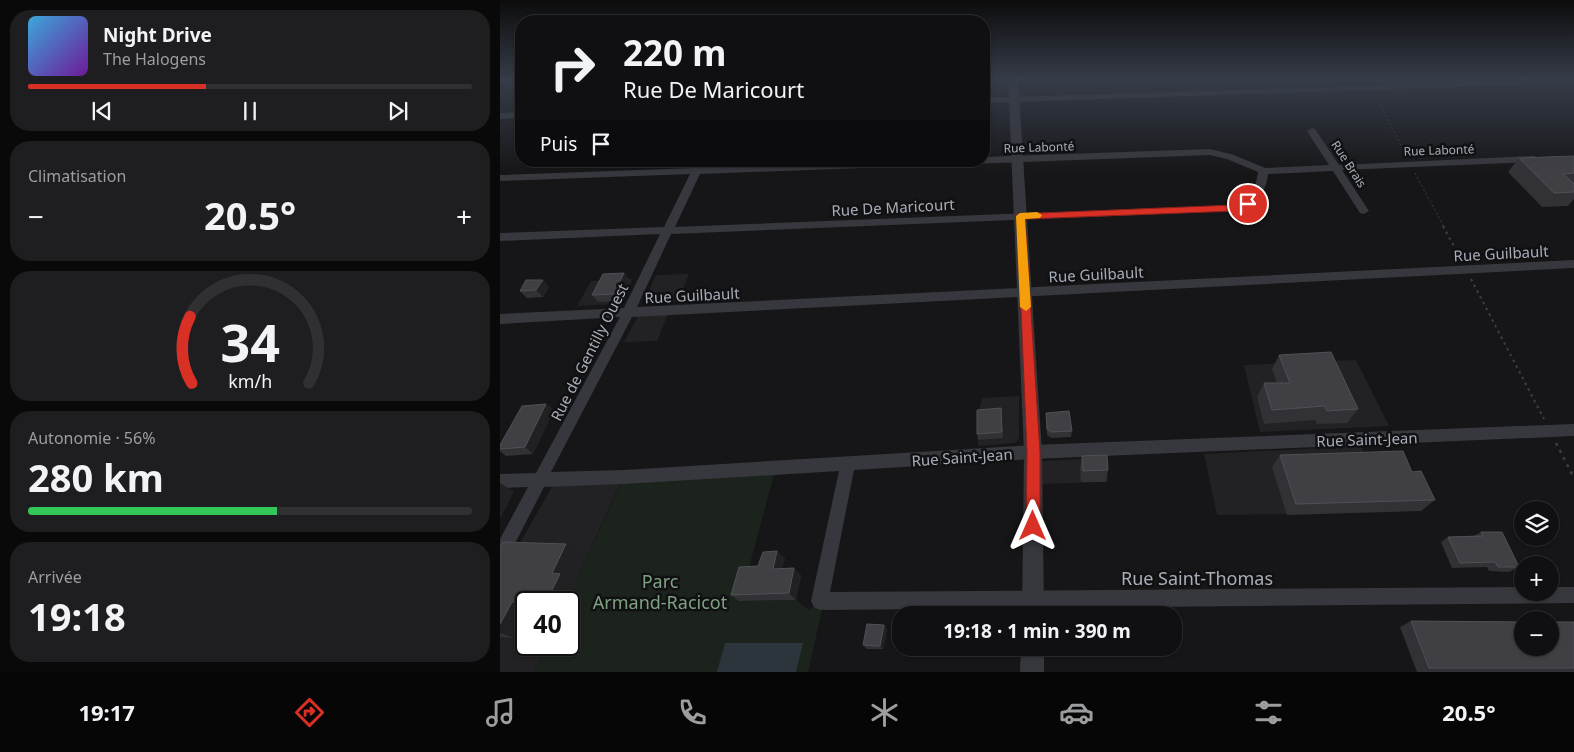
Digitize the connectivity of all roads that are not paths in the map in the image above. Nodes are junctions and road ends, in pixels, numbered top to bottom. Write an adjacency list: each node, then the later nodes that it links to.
1 (1015, 110): 6 (street)
2 (515, 115): 3 (street)
3 (500, 116)
4 (1312, 131): 9 (street, Rue Brais)
5 (1548, 158): 9 (street, Rue Labonté)
6 (1017, 160): 7 (street, Rue Labonté); 10 (street, Rue Labonté); 13 (street)
7 (990, 161)
8 (698, 167): 11 (street, Rue Labonté); 14 (street, Rue de Gentilly Ouest)
9 (1336, 167): 10 (street, Rue Labonté); 12 (street, Rue Brais)
10 (1263, 171): 13 (street, Rue De Maricourt)
11 (500, 178)
12 (1364, 211)
13 (1020, 216): 14 (street, Rue De Maricourt); 17 (street)
14 (668, 232): 15 (street, Rue De Maricourt); 18 (street, Rue de Gentilly Ouest)
15 (500, 237)
16 (1574, 264): 17 (street, Rue Guilbault)
17 (1025, 293): 18 (street, Rue Guilbault); 21 (street)
18 (628, 313): 19 (street, Rue Guilbault); 23 (street, Rue de Gentilly Ouest)
19 (500, 319)
20 (1574, 430): 21 (street, Rue Saint-Jean)
21 (1033, 452): 22 (street, Rue Saint-Jean); 28 (street)
22 (848, 464): 23 (street, Rue Saint-Jean); 27 (street, Rue Saint-Thomas)
23 (540, 480): 24 (street, Rue Saint-Jean); 25 (street, Rue de Gentilly Ouest)
24 (500, 481)
25 (500, 554)
26 (1574, 595): 29 (street, Rue Saint-Thomas)
27 (998, 606)
28 (1033, 606)
29 (1078, 606)
30 (1033, 656): 31 (street)
31 (1032, 672)

